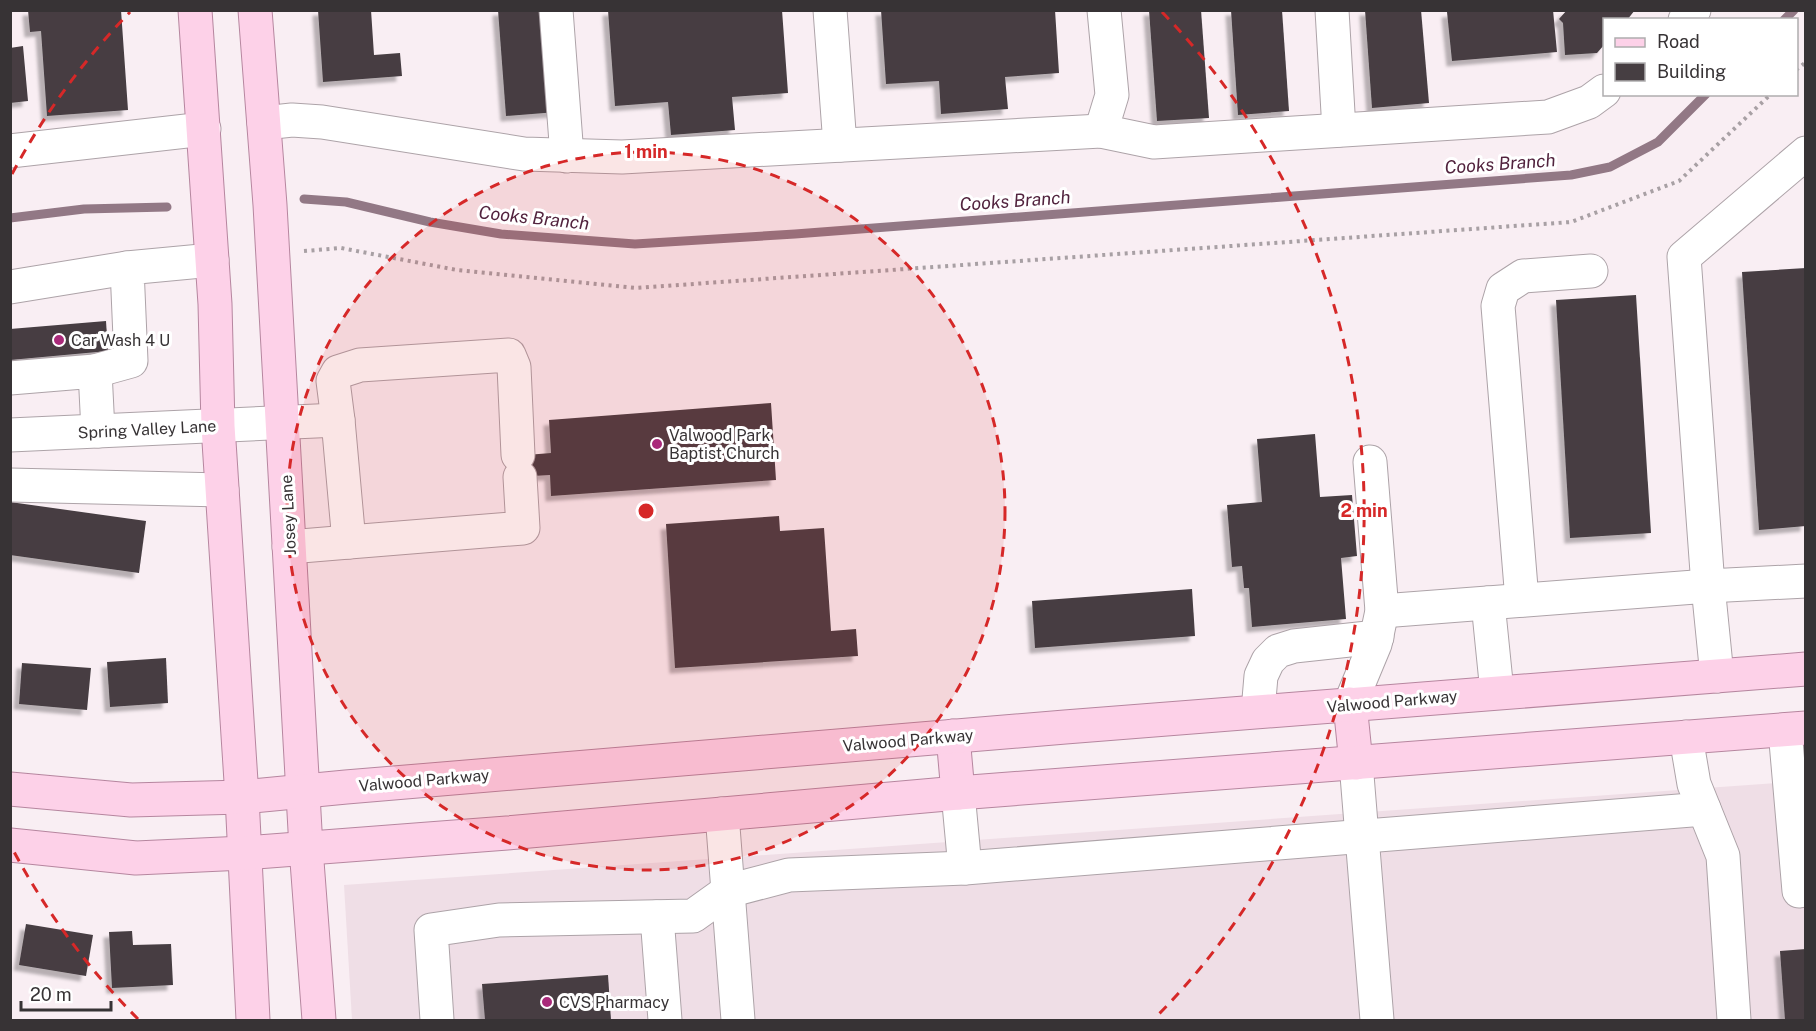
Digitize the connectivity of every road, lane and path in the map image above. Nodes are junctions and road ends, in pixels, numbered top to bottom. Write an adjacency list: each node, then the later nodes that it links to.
1 (195, 10): 10 (main road)
2 (255, 10): 9 (main road, Josey Lane)
3 (556, 10): 16 (street)
4 (830, 10): 13 (street)
5 (1104, 10): 12 (street)
6 (1332, 10): 11 (street)
7 (1603, 92): 11 (street)
8 (1769, 96): 17 (path)
9 (264, 123): 16 (street); 25 (main road, Josey Lane)
10 (204, 129): 14 (street); 18 (main road)
11 (1340, 130): 12 (street)
12 (1101, 131): 13 (street)
13 (840, 145): 16 (street)
14 (10, 151)
15 (1806, 153): 35 (street)
16 (567, 156)
17 (302, 252)
18 (212, 260): 19 (street); 26 (main road)
19 (127, 268): 21 (street); 22 (street)
20 (1591, 271): 36 (street)
21 (10, 287)
22 (95, 371): 23 (street); 27 (street)
23 (10, 378)
24 (338, 420): 25 (street, Spring Valley Lane); 32 (street); 32 (street)
25 (283, 422): 26 (street, Spring Valley Lane); 33 (main road, Josey Lane)
26 (218, 426): 27 (street, Spring Valley Lane); 31 (main road)
27 (98, 431): 28 (street, Spring Valley Lane)
28 (10, 435)
29 (1370, 462): 38 (street)
30 (10, 485): 31 (street)
31 (222, 490): 51 (main road)
32 (349, 542): 33 (street)
33 (289, 547): 49 (main road, Josey Lane)
34 (1806, 581): 35 (street)
35 (1708, 586): 36 (street); 40 (street)
36 (1522, 600): 37 (street)
37 (1488, 603): 38 (street); 41 (street)
38 (1380, 624): 42 (street); 43 (street)
39 (1806, 669): 40 (main road, Valwood Parkway)
40 (1716, 676): 41 (main road, Valwood Parkway)
41 (1497, 692): 42 (main road, Valwood Parkway)
42 (1350, 704): 43 (main road, Valwood Parkway); 47 (main road)
43 (1258, 711): 45 (main road, Valwood Parkway)
44 (1799, 722): 46 (main road); 59 (street)
45 (953, 736): 49 (main road, Valwood Parkway); 50 (main road)
46 (1686, 737): 47 (main road); 52 (street)
47 (1356, 763): 50 (main road); 54 (street)
48 (10, 789): 51 (main road, Valwood Parkway)
49 (303, 790): 51 (main road, Valwood Parkway); 56 (main road, Josey Lane)
50 (958, 793): 53 (main road); 58 (street)
51 (242, 797): 57 (main road)
52 (1704, 810): 54 (street); 68 (street)
53 (722, 814): 56 (main road); 60 (street)
54 (1361, 837): 58 (street); 67 (street)
55 (10, 845): 57 (main road)
56 (306, 848): 57 (main road); 63 (main road, Josey Lane)
57 (244, 853): 62 (main road)
58 (965, 868): 60 (street)
59 (1806, 890)
60 (728, 891): 61 (street); 66 (street)
61 (657, 917): 64 (street); 65 (street)
62 (253, 1020)
63 (319, 1020)
64 (437, 1020)
65 (665, 1020)
66 (738, 1020)
67 (1377, 1020)
68 (1734, 1020)

